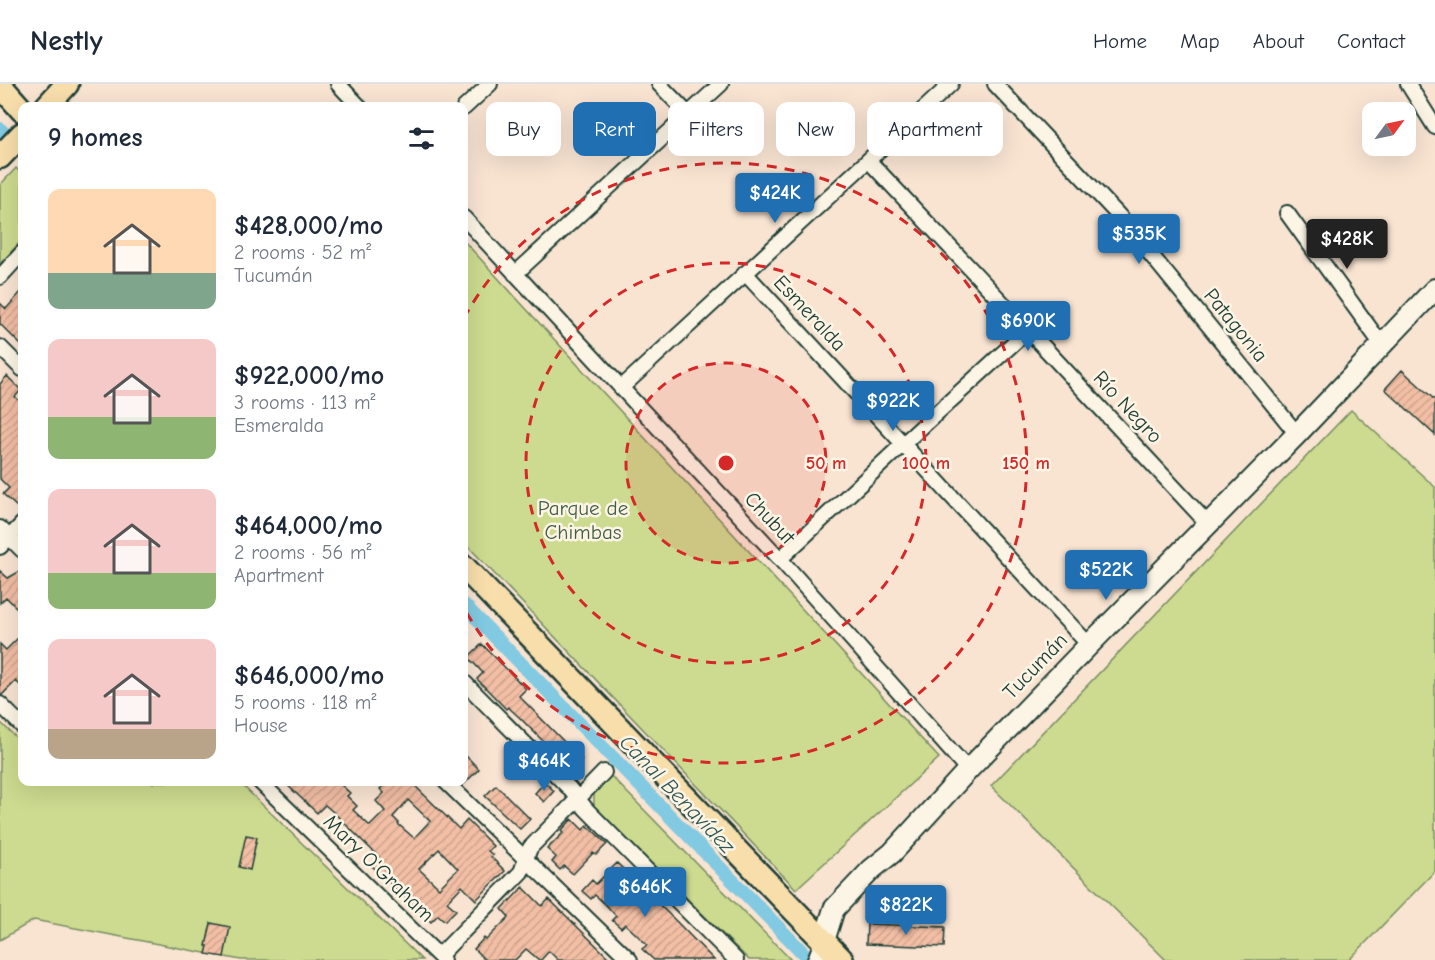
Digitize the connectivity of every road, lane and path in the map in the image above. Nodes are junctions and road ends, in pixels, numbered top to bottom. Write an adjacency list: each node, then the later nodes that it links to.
1 (67, 84): 10 (main road)
2 (338, 84): 11 (street)
3 (490, 84): 14 (street)
4 (659, 84): 12 (street)
5 (721, 84): 13 (street)
6 (951, 84): 18 (street)
7 (995, 84): 31 (street, Patagonia)
8 (1408, 84): 16 (street)
9 (0, 85): 15 (main road)
10 (51, 102)
11 (355, 102)
12 (676, 102)
13 (701, 102)
14 (468, 104)
15 (18, 105)
16 (1435, 127)
17 (668, 132): 23 (street)
18 (869, 161): 22 (street); 26 (street, Río Negro)
19 (1287, 213): 27 (street)
20 (468, 222): 23 (street, Chubut)
21 (18, 257): 24 (street)
22 (745, 273): 30 (street); 32 (street, Esmeralda)
23 (515, 274): 30 (street, Chubut)
24 (0, 277)
25 (1435, 289): 27 (main road, Tucumán)
26 (1028, 330): 32 (street); 33 (street, Río Negro)
27 (1382, 345): 31 (main road, Tucumán)
28 (0, 347): 29 (street)
29 (18, 365)
30 (621, 388): 37 (street, Chubut)
31 (1297, 434): 33 (main road, Tucumán)
32 (903, 444): 37 (street); 39 (street, Esmeralda)
33 (1208, 524): 39 (main road, Tucumán)
34 (18, 527): 35 (street)
35 (3, 537): 36 (street)
36 (18, 547)
37 (780, 559): 43 (street, Chubut)
38 (468, 571): 49 (main road)
39 (1089, 645): 43 (main road, Tucumán)
40 (468, 686): 47 (street)
41 (0, 704): 42 (street)
42 (18, 722)
43 (968, 770): 49 (main road, Tucumán)
44 (604, 772): 47 (street)
45 (264, 786): 50 (street, Mary O'Graham)
46 (450, 786): 48 (street)
47 (578, 799): 48 (street); 52 (street)
48 (526, 859): 50 (street); 51 (street)
49 (819, 953): 53 (main road)
50 (441, 958)
51 (630, 960)
52 (736, 960)
53 (843, 960)

